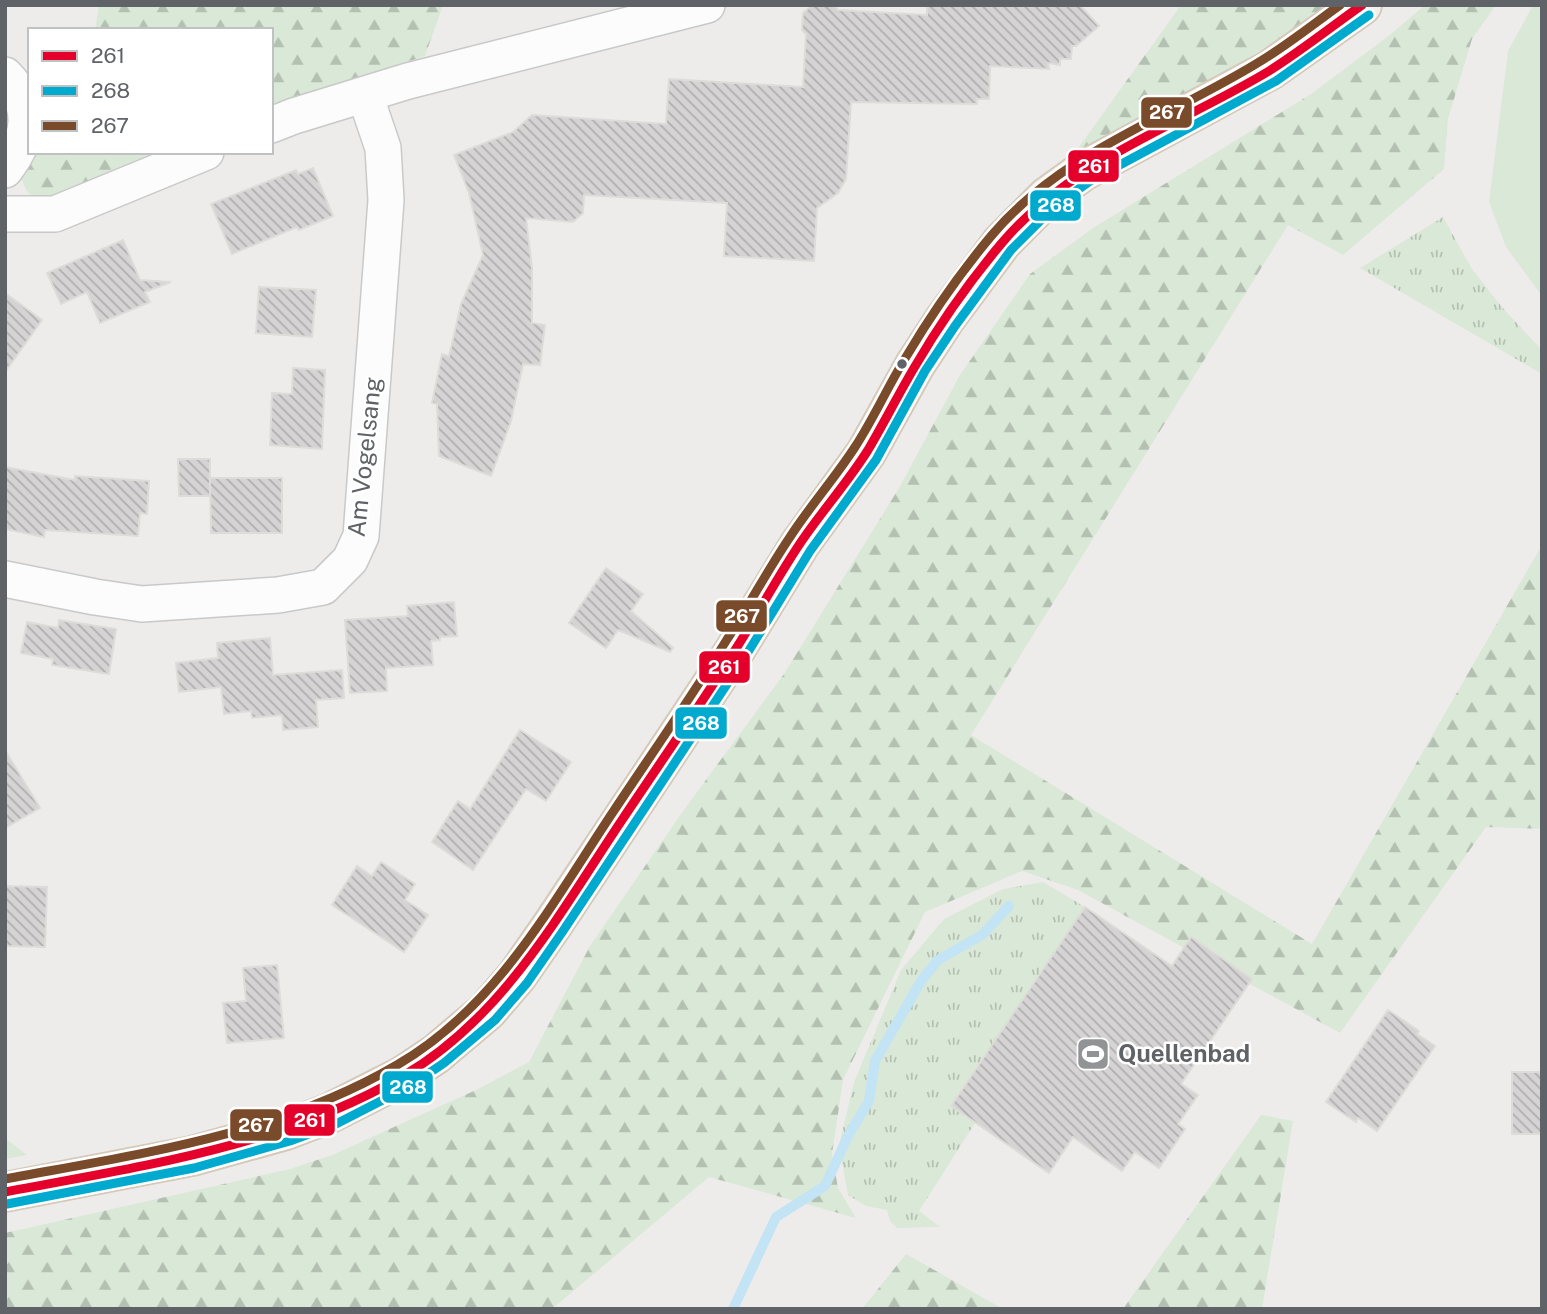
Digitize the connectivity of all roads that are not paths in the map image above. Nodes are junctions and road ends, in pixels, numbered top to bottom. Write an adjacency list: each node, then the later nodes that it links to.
1 (707, 5): 4 (street)
2 (1362, 5): 10 (main road)
3 (5, 75): 7 (street)
4 (365, 95): 5 (street); 9 (street, Am Vogelsang)
5 (273, 124)
6 (201, 154): 8 (street)
7 (5, 170)
8 (5, 214)
9 (5, 579)
10 (5, 1192)

